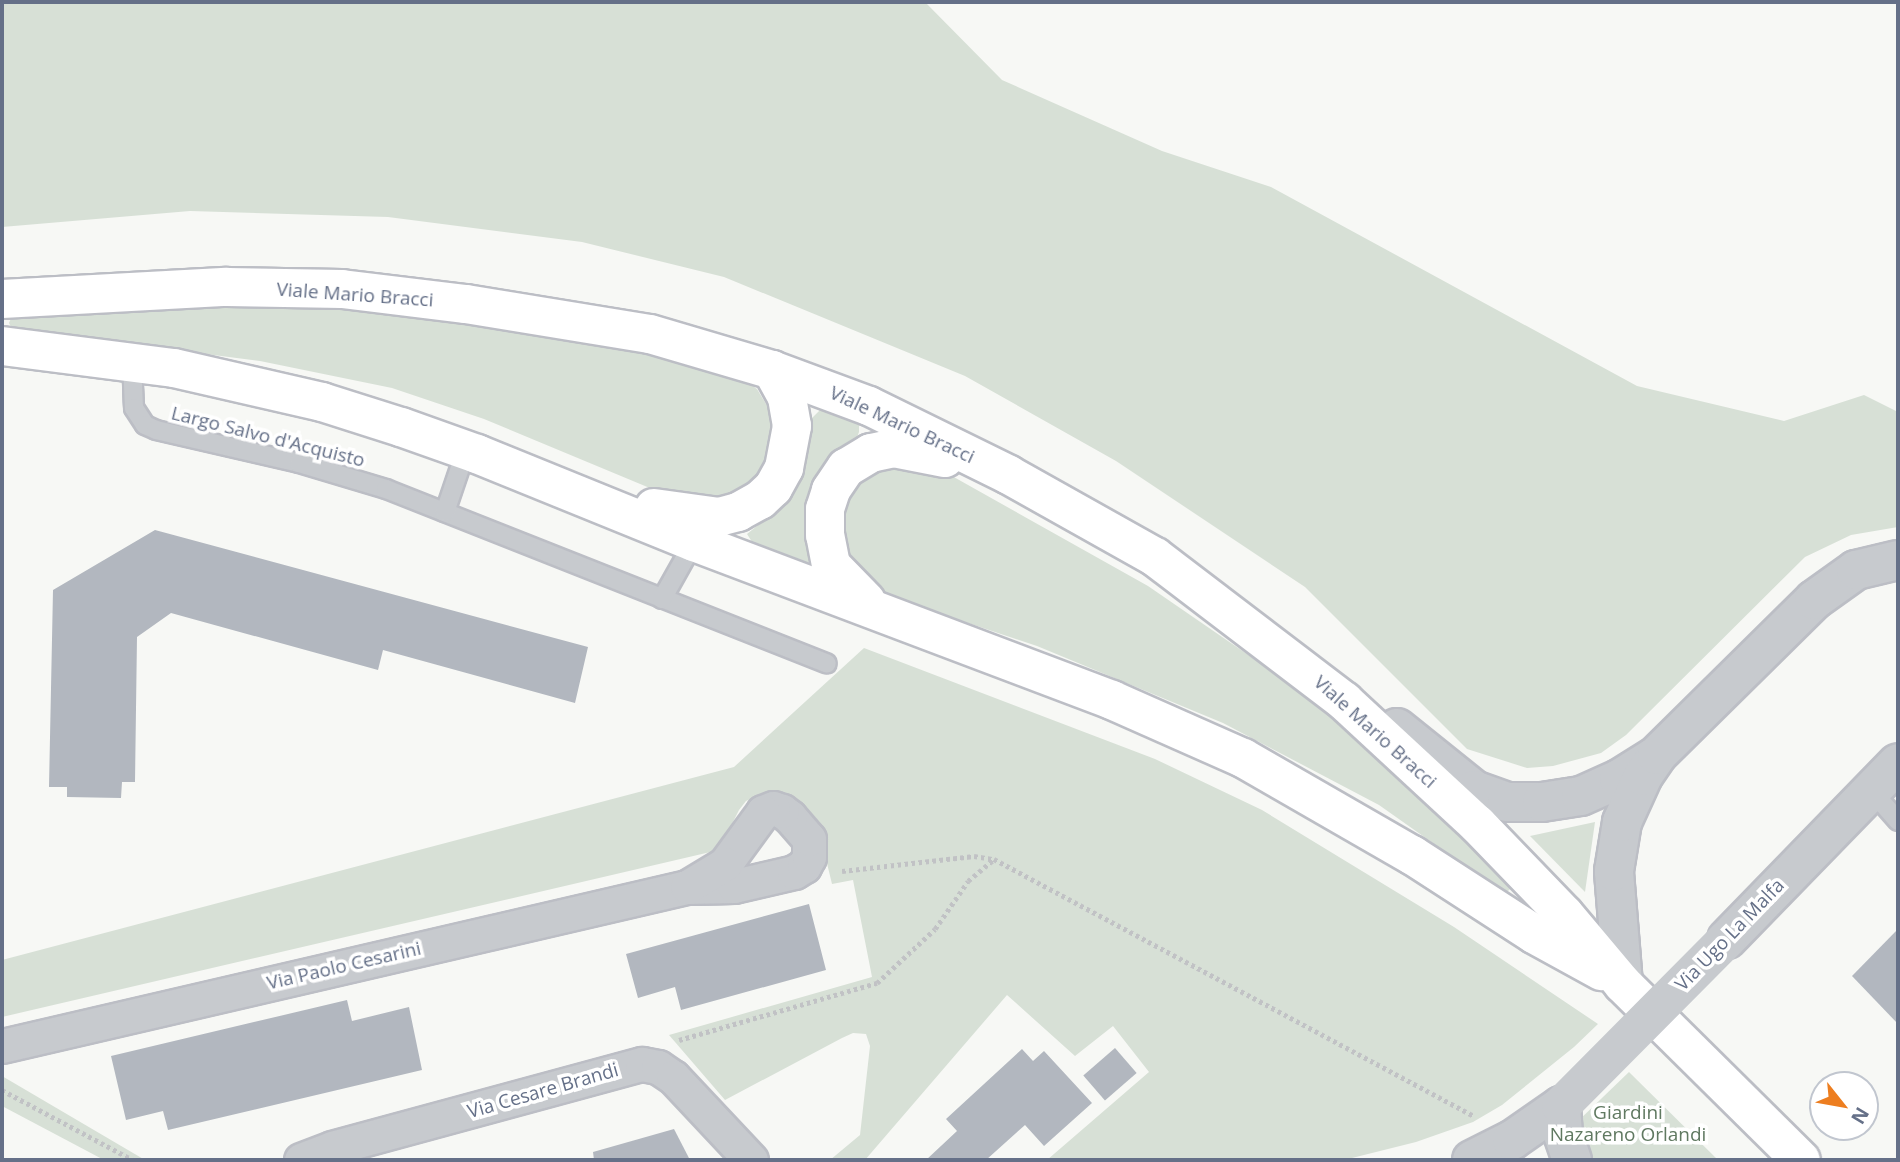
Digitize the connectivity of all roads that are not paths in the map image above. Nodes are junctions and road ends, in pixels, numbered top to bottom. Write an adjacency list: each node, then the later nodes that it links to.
1 (2, 299): 4 (main road, Viale Mario Bracci)
2 (2, 346): 3 (main road, Viale Mario Bracci)
3 (132, 361): 5 (main road, Viale Mario Bracci); 7 (lane, Largo Salvo d'Acquisto)
4 (772, 370): 6 (main road); 8 (main road, Viale Mario Bracci)
5 (466, 450): 6 (main road, Viale Mario Bracci); 7 (lane)
6 (579, 495): 9 (main road, Viale Mario Bracci)
7 (445, 512): 11 (lane, Largo Salvo d'Acquisto)
8 (1101, 524): 12 (main road); 14 (main road, Viale Mario Bracci)
9 (694, 542): 11 (lane); 12 (main road, Viale Mario Bracci)
10 (1898, 560): 15 (street)
11 (662, 599): 13 (lane, Largo Salvo d'Acquisto)
12 (880, 612): 20 (main road, Viale Mario Bracci)
13 (827, 664)
14 (1344, 701): 15 (street); 20 (main road, Viale Mario Bracci)
15 (1657, 755): 20 (street)
16 (1898, 763): 17 (street, Via Ugo La Malfa)
17 (1871, 790): 18 (lane); 22 (street, Via Ugo La Malfa, bridge)
18 (1898, 821)
19 (687, 887): 21 (street, Via Paolo Cesarini)
20 (1623, 984): 27 (main road, Viale Mario Bracci)
21 (2, 1045)
22 (1561, 1106): 25 (street, Via Ugo La Malfa); 26 (street)
23 (301, 1160): 24 (street, Via Cesare Brandi)
24 (751, 1160)
25 (1472, 1160)
26 (1572, 1160)
27 (1801, 1160)

